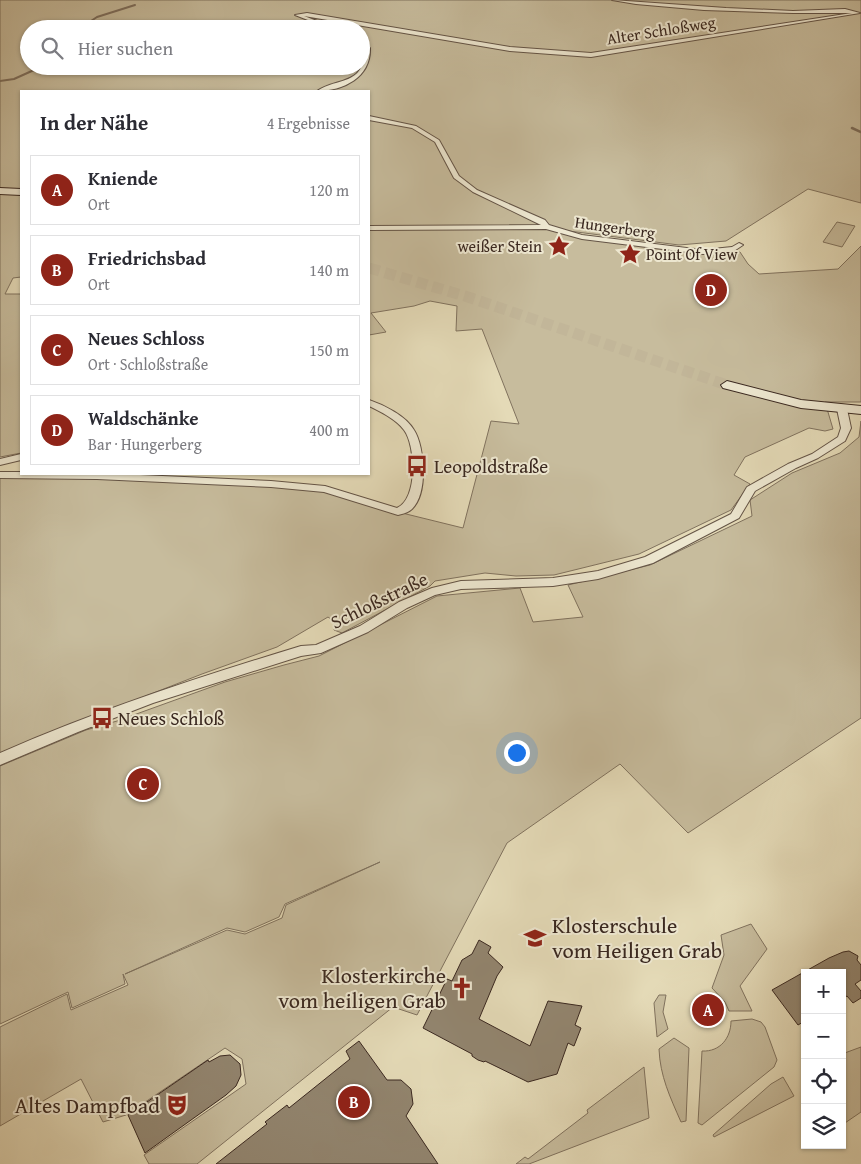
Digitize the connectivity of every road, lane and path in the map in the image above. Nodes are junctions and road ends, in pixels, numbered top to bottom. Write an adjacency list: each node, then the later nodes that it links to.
1 (614, 0): 4 (street, Alter Schloßweg)
2 (311, 20): 3 (street, Alter Schloßweg)
3 (339, 20)
4 (370, 26)
5 (357, 75): 6 (street)
6 (324, 90)
7 (370, 118): 11 (street)
8 (0, 191): 9 (main road)
9 (20, 192)
10 (370, 228): 11 (street)
11 (546, 228): 12 (street, Hungerberg)
12 (682, 249): 12 (street, Hungerberg)
13 (727, 385): 15 (main road)
14 (370, 404): 19 (street)
15 (842, 409): 16 (main road); 20 (street, Schloßstraße)
16 (861, 410)
17 (20, 457): 18 (street)
18 (0, 462)
19 (0, 476)
20 (0, 759)

